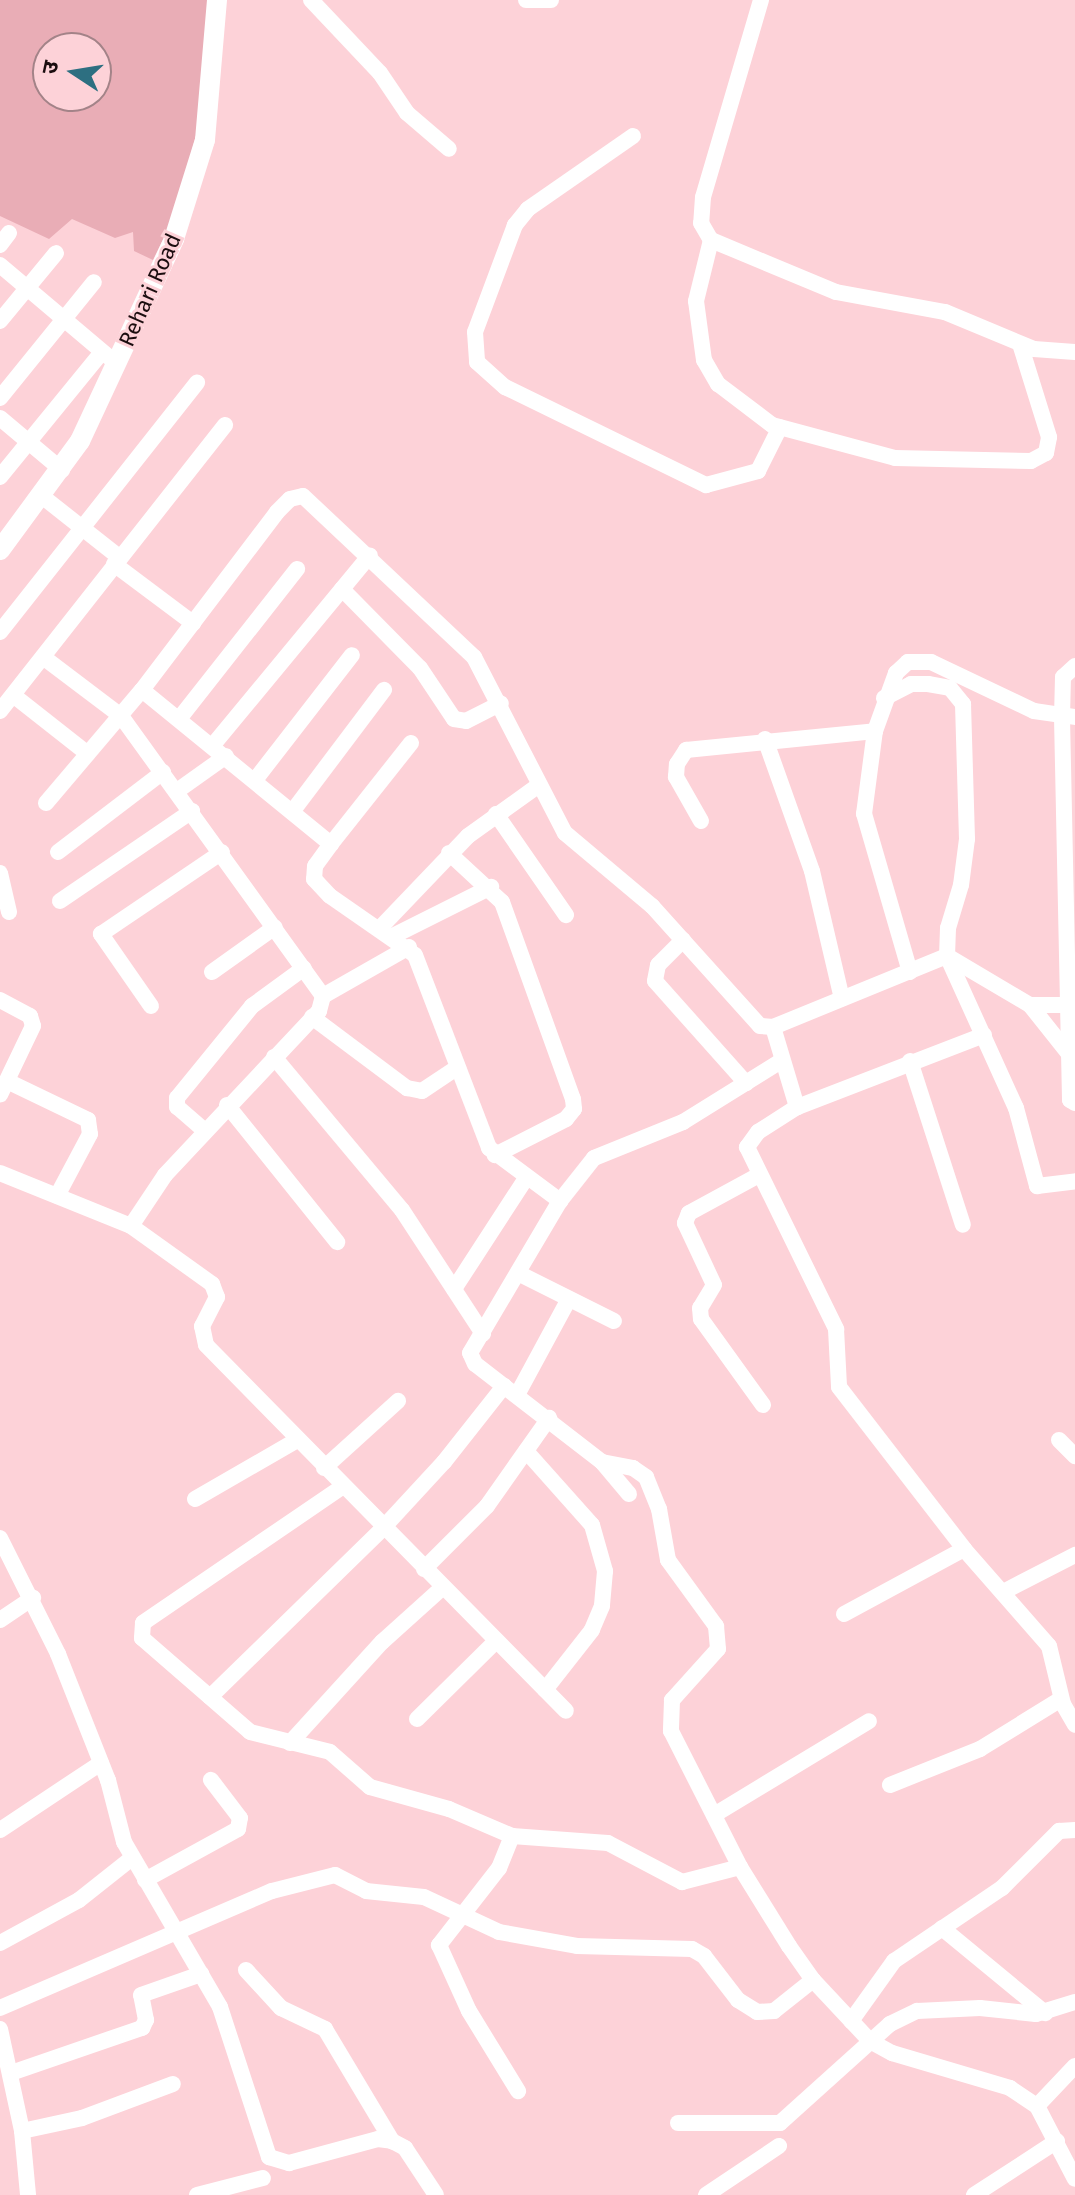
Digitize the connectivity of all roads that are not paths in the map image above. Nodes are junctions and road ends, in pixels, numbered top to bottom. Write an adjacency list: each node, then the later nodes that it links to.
1 (217, 0): 17 (main road, Rehari Road)
2 (526, 0): 3 (street)
3 (551, 0)
4 (761, 0): 8 (street)
5 (314, 1): 7 (street)
6 (633, 136): 22 (street)
7 (449, 149)
8 (711, 240): 15 (street); 22 (street)
9 (56, 253): 12 (street)
10 (0, 265): 12 (street)
11 (94, 282): 13 (street)
12 (27, 288): 13 (street); 14 (street)
13 (64, 320): 17 (street); 19 (street)
14 (0, 321)
15 (1020, 344): 16 (street); 22 (street)
16 (1075, 352)
17 (110, 357): 23 (street); 24 (main road, Rehari Road)
18 (197, 383): 27 (street)
19 (0, 398)
20 (0, 418): 23 (street)
21 (225, 425): 30 (street)
22 (780, 427)
23 (29, 442): 24 (street); 25 (street)
24 (62, 470): 26 (main road, Rehari Road)
25 (0, 477)
26 (43, 497): 27 (street); 28 (main road, Rehari Road)
27 (83, 528): 30 (street); 34 (street)
28 (3, 538)
29 (370, 555): 32 (street); 33 (street); 42 (street)
30 (116, 560): 33 (street); 36 (street)
31 (297, 569): 46 (street)
32 (342, 589): 42 (street); 50 (street)
33 (193, 623): 38 (street)
34 (0, 632)
35 (352, 655): 54 (street)
36 (43, 657): 40 (street); 44 (street)
37 (1075, 666): 45 (street)
38 (142, 690): 44 (street); 46 (street)
39 (384, 690): 59 (street)
40 (13, 695): 43 (street); 51 (street)
41 (884, 698): 45 (street); 47 (street); 78 (street)
42 (501, 703): 55 (street)
43 (0, 711)
44 (121, 716): 51 (street); 53 (street)
45 (1069, 717): 52 (street)
46 (179, 719): 50 (street)
47 (875, 731): 48 (street); 82 (street)
48 (765, 739): 62 (street); 84 (street)
49 (411, 743): 63 (street)
50 (219, 750): 54 (street); 56 (street)
51 (88, 754): 57 (street)
52 (1069, 765): 60 (street)
53 (163, 772): 56 (street); 64 (street)
54 (255, 780): 59 (street)
55 (539, 785): 61 (street); 76 (street)
56 (177, 791): 58 (street)
57 (46, 803)
58 (192, 811): 65 (street); 70 (street)
59 (292, 812): 63 (street)
60 (1070, 813): 67 (street)
61 (496, 814): 66 (street); 73 (street)
62 (701, 821)
63 (331, 844): 75 (street)
64 (58, 852)
65 (222, 852): 74 (street); 88 (street)
66 (449, 853): 69 (street); 75 (street)
67 (1070, 864): 71 (street)
68 (0, 873): 72 (street)
69 (491, 887): 75 (street); 103 (street)
70 (60, 901)
71 (1070, 910): 79 (street)
72 (9, 912)
73 (566, 915)
74 (275, 927): 80 (street); 81 (street)
75 (387, 932): 77 (street)
76 (683, 940): 90 (street); 97 (street)
77 (409, 947): 83 (street); 96 (street)
78 (947, 956): 82 (street); 86 (street); 91 (street)
79 (1071, 959): 87 (street)
80 (304, 968): 83 (street); 102 (street)
81 (212, 972)
82 (910, 972): 84 (street)
83 (323, 996): 89 (street)
84 (842, 999): 90 (street)
85 (0, 1000): 98 (street)
86 (1030, 1005): 87 (street); 92 (street)
87 (1071, 1005): 92 (street)
88 (151, 1006)
89 (312, 1017): 93 (street); 96 (street)
90 (773, 1027): 94 (street)
91 (984, 1035): 95 (street); 107 (street)
92 (1072, 1054): 99 (street)
93 (274, 1057): 100 (street); 114 (street)
94 (781, 1061): 97 (street); 101 (street)
95 (910, 1061): 101 (street); 110 (street)
96 (458, 1067): 103 (street)
97 (746, 1083): 109 (street)
98 (4, 1088): 108 (street)
99 (1075, 1103)
100 (227, 1105): 102 (street); 112 (street)
101 (797, 1107): 105 (street)
102 (205, 1131): 111 (street)
103 (495, 1155): 106 (street)
104 (0, 1173): 108 (street)
105 (759, 1175): 120 (street); 133 (street)
106 (526, 1178): 109 (street); 114 (street)
107 (1075, 1181)
108 (57, 1196): 111 (street)
109 (560, 1201): 113 (street)
110 (963, 1225)
111 (131, 1226): 122 (street)
112 (337, 1242)
113 (520, 1274): 115 (street); 117 (street)
114 (454, 1289): 117 (street)
115 (569, 1299): 116 (street); 118 (street)
116 (614, 1321)
117 (483, 1334): 118 (street)
118 (510, 1391): 121 (street); 131 (street)
119 (398, 1401): 127 (street)
120 (763, 1405)
121 (549, 1418): 124 (street); 126 (street)
122 (297, 1440): 127 (street); 130 (street)
123 (1059, 1440): 125 (street)
124 (526, 1451): 135 (street); 142 (street)
125 (1075, 1456)
126 (602, 1462): 129 (street); 153 (street)
127 (324, 1468): 128 (street)
128 (342, 1487): 131 (street); 143 (street)
129 (629, 1494)
130 (195, 1499)
131 (383, 1528): 135 (street); 143 (street)
132 (0, 1538): 138 (street)
133 (964, 1549): 137 (street); 139 (street)
134 (1075, 1555): 137 (street)
135 (424, 1569): 136 (street)
136 (442, 1588): 141 (street); 149 (street)
137 (1005, 1591): 144 (street)
138 (33, 1598): 140 (street); 150 (street)
139 (844, 1614)
140 (0, 1620)
141 (496, 1641): 142 (street); 146 (street)
142 (545, 1690): 145 (street)
143 (210, 1697): 149 (street)
144 (1061, 1699): 148 (street); 152 (street)
145 (566, 1711)
146 (417, 1719)
147 (869, 1721): 153 (street)
148 (1075, 1725)
149 (290, 1743): 156 (street)
150 (101, 1763): 154 (street); 157 (street)
151 (211, 1780): 159 (street)
152 (890, 1785)
153 (714, 1815): 158 (street)
154 (0, 1830)
155 (1075, 1830): 161 (street)
156 (512, 1836): 158 (street); 160 (street)
157 (132, 1858): 159 (street); 163 (street)
158 (740, 1867): 166 (street)
159 (145, 1880): 162 (street)
160 (463, 1913): 162 (street); 166 (street); 176 (street)
161 (942, 1928): 169 (street); 170 (street)
162 (174, 1935): 165 (street); 168 (street)
163 (0, 1943)
164 (246, 1970): 180 (street)
165 (201, 1974): 174 (street); 183 (street)
166 (813, 1980): 170 (street)
167 (1075, 2002): 169 (street)
168 (0, 2008)
169 (1045, 2013): 172 (street)
170 (851, 2021): 172 (street)
171 (0, 2029): 174 (street)
172 (870, 2041): 177 (street); 178 (street)
173 (1075, 2066): 177 (street)
174 (11, 2073): 179 (street)
175 (173, 2084): 179 (street)
176 (518, 2091)
177 (1037, 2106): 181 (street)
178 (678, 2123)
179 (22, 2131): 186 (street)
180 (392, 2141): 183 (street); 189 (street)
181 (1057, 2141): 185 (street); 191 (street)
182 (779, 2146): 190 (street)
183 (272, 2161): 184 (street)
184 (263, 2178): 187 (street); 188 (street)
185 (1075, 2179)
186 (28, 2195)
187 (197, 2195)
188 (261, 2195)
189 (436, 2195)
190 (706, 2195)
191 (974, 2195)

